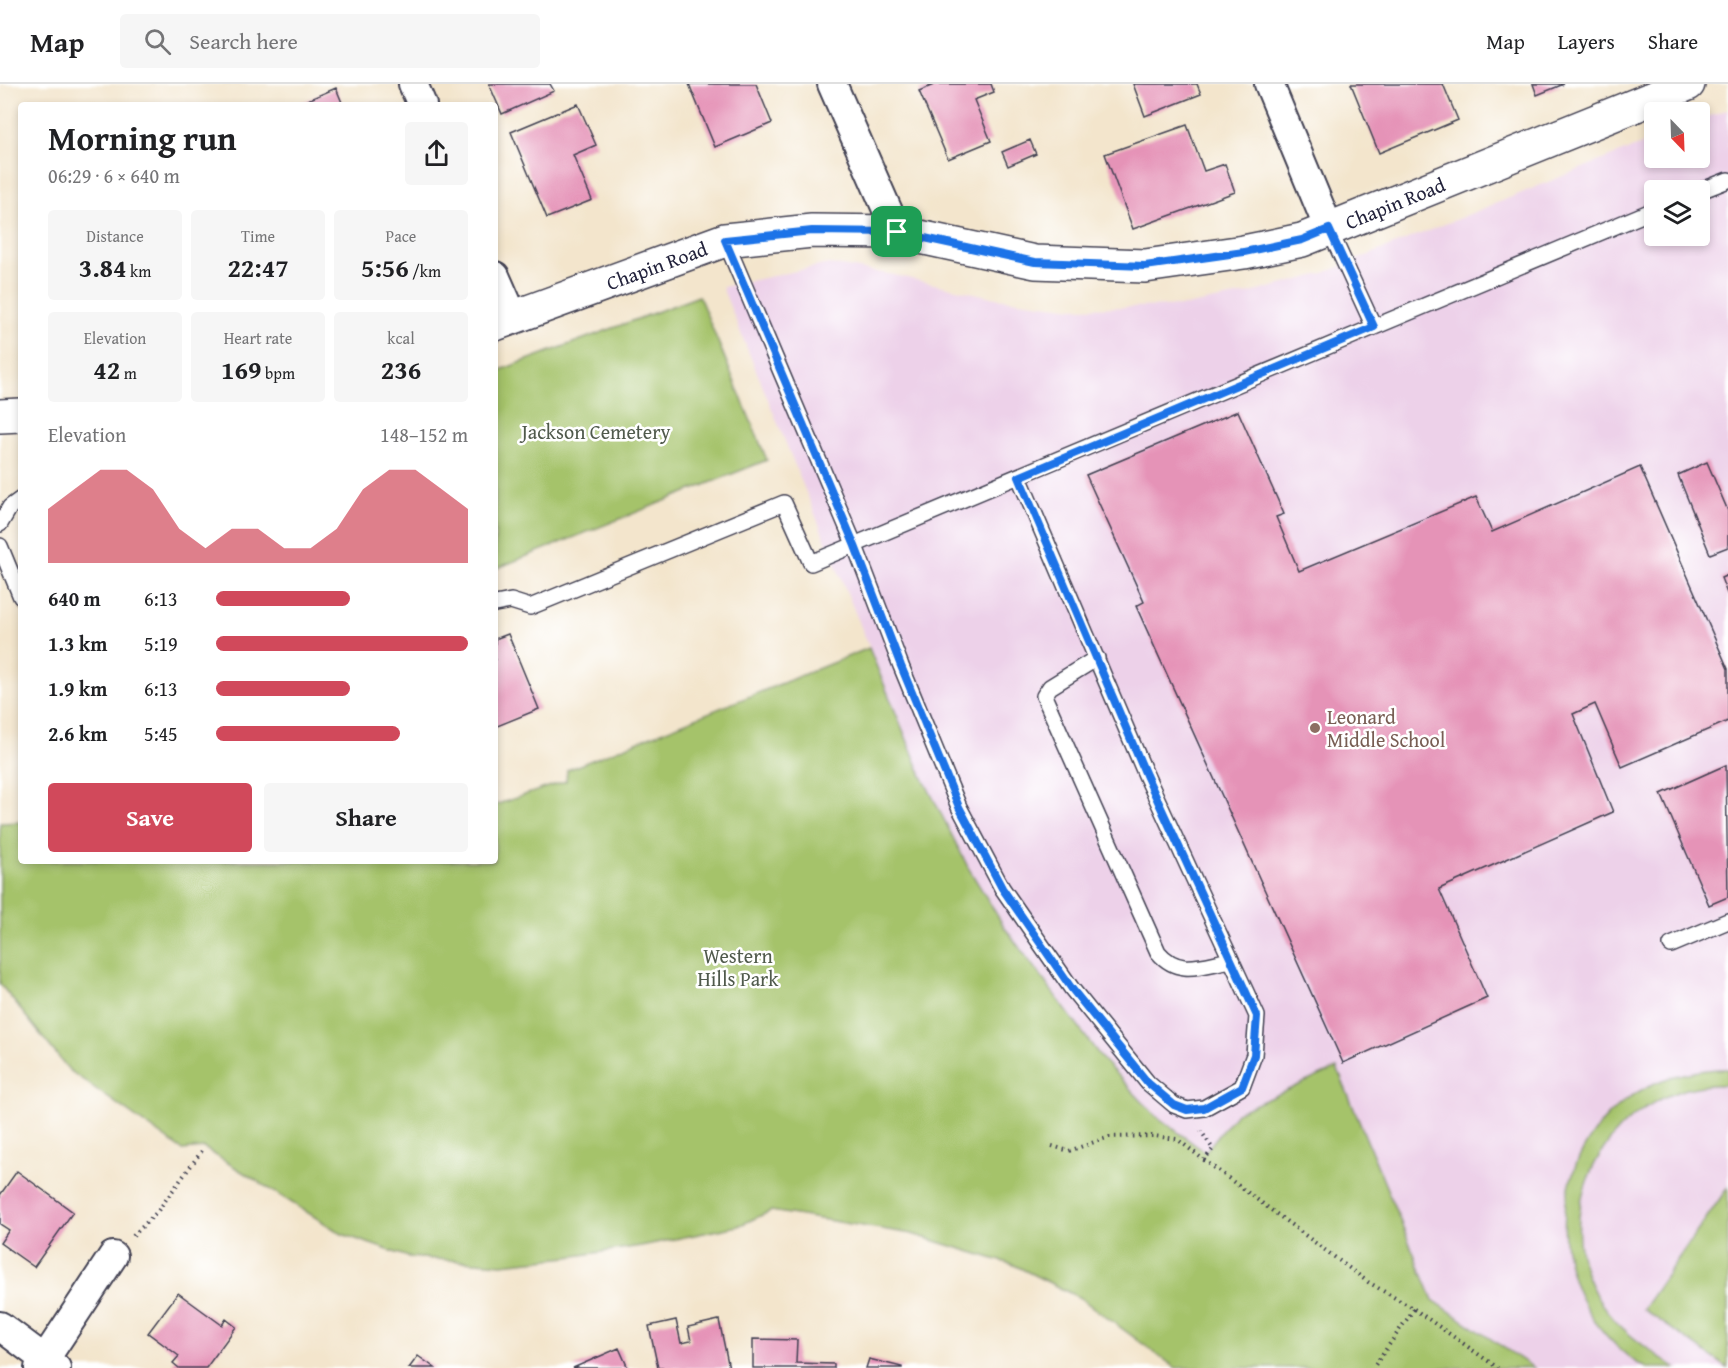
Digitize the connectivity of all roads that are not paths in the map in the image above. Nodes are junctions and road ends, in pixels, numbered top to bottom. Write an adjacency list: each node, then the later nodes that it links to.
1 (413, 84): 5 (street)
2 (832, 84): 10 (street)
3 (1269, 84): 9 (street)
4 (1688, 84): 9 (street, Chapin Road)
5 (421, 102)
6 (1728, 180): 7 (lane)
7 (1710, 187)
8 (1644, 214): 14 (lane)
9 (1329, 229): 10 (street, Chapin Road); 14 (lane)
10 (897, 232): 11 (street, Chapin Road)
11 (725, 240): 13 (street, Chapin Road); 21 (lane)
12 (498, 291): 13 (street)
13 (504, 320)
14 (1374, 327): 17 (lane)
15 (18, 415): 16 (street)
16 (0, 416)
17 (1019, 477): 21 (lane); 24 (lane)
18 (18, 501): 19 (lane)
19 (0, 524)
20 (0, 546): 22 (lane)
21 (855, 546): 23 (lane); 27 (lane)
22 (18, 590)
23 (498, 603)
24 (1097, 658): 27 (lane); 27 (lane)
25 (1728, 921): 26 (lane)
26 (1671, 945)
27 (1231, 960)
28 (113, 1256): 30 (street)
29 (0, 1326): 30 (street)
30 (46, 1365)

